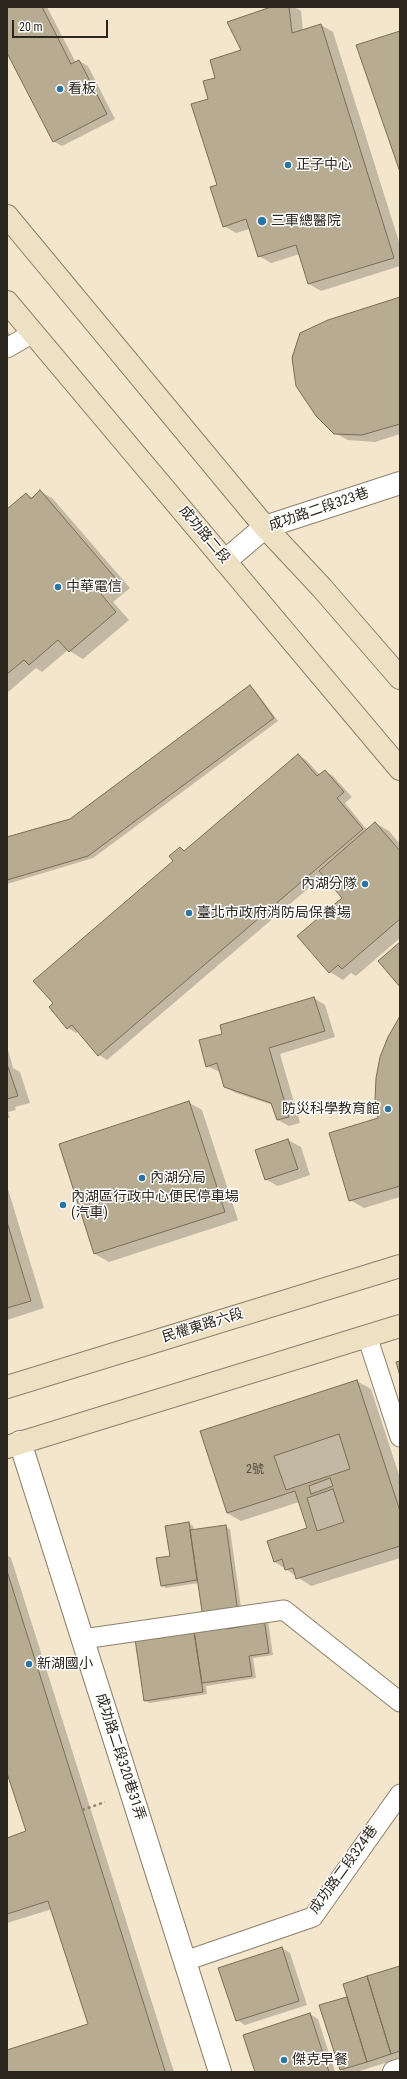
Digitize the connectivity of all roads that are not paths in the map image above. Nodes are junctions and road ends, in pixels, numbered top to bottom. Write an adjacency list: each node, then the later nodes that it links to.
1 (7, 216): 6 (main road)
2 (7, 302): 3 (main road, 成功路二段)
3 (33, 333): 4 (lane); 7 (main road, 成功路二段)
4 (7, 348)
5 (400, 483): 6 (street, 成功路二段323巷)
6 (265, 527): 7 (street, 成功路二段323巷); 8 (main road)
7 (225, 561): 9 (main road, 成功路二段)
8 (400, 678)
9 (400, 769)
10 (400, 1266): 13 (main road, 民權東路六段)
11 (400, 1326): 12 (main road)
12 (367, 1336): 14 (lane); 15 (main road)
13 (7, 1387)
14 (400, 1437)
15 (14, 1444): 16 (street, 成功路二段320巷31弄)
16 (82, 1639): 17 (lane); 19 (street, 成功路二段320巷31弄)
17 (400, 1702)
18 (400, 1794): 19 (lane, 成功路二段324巷)
19 (185, 1961): 21 (street, 成功路二段320巷31弄)
20 (400, 2070): 22 (street)
21 (220, 2072)
22 (394, 2072)

